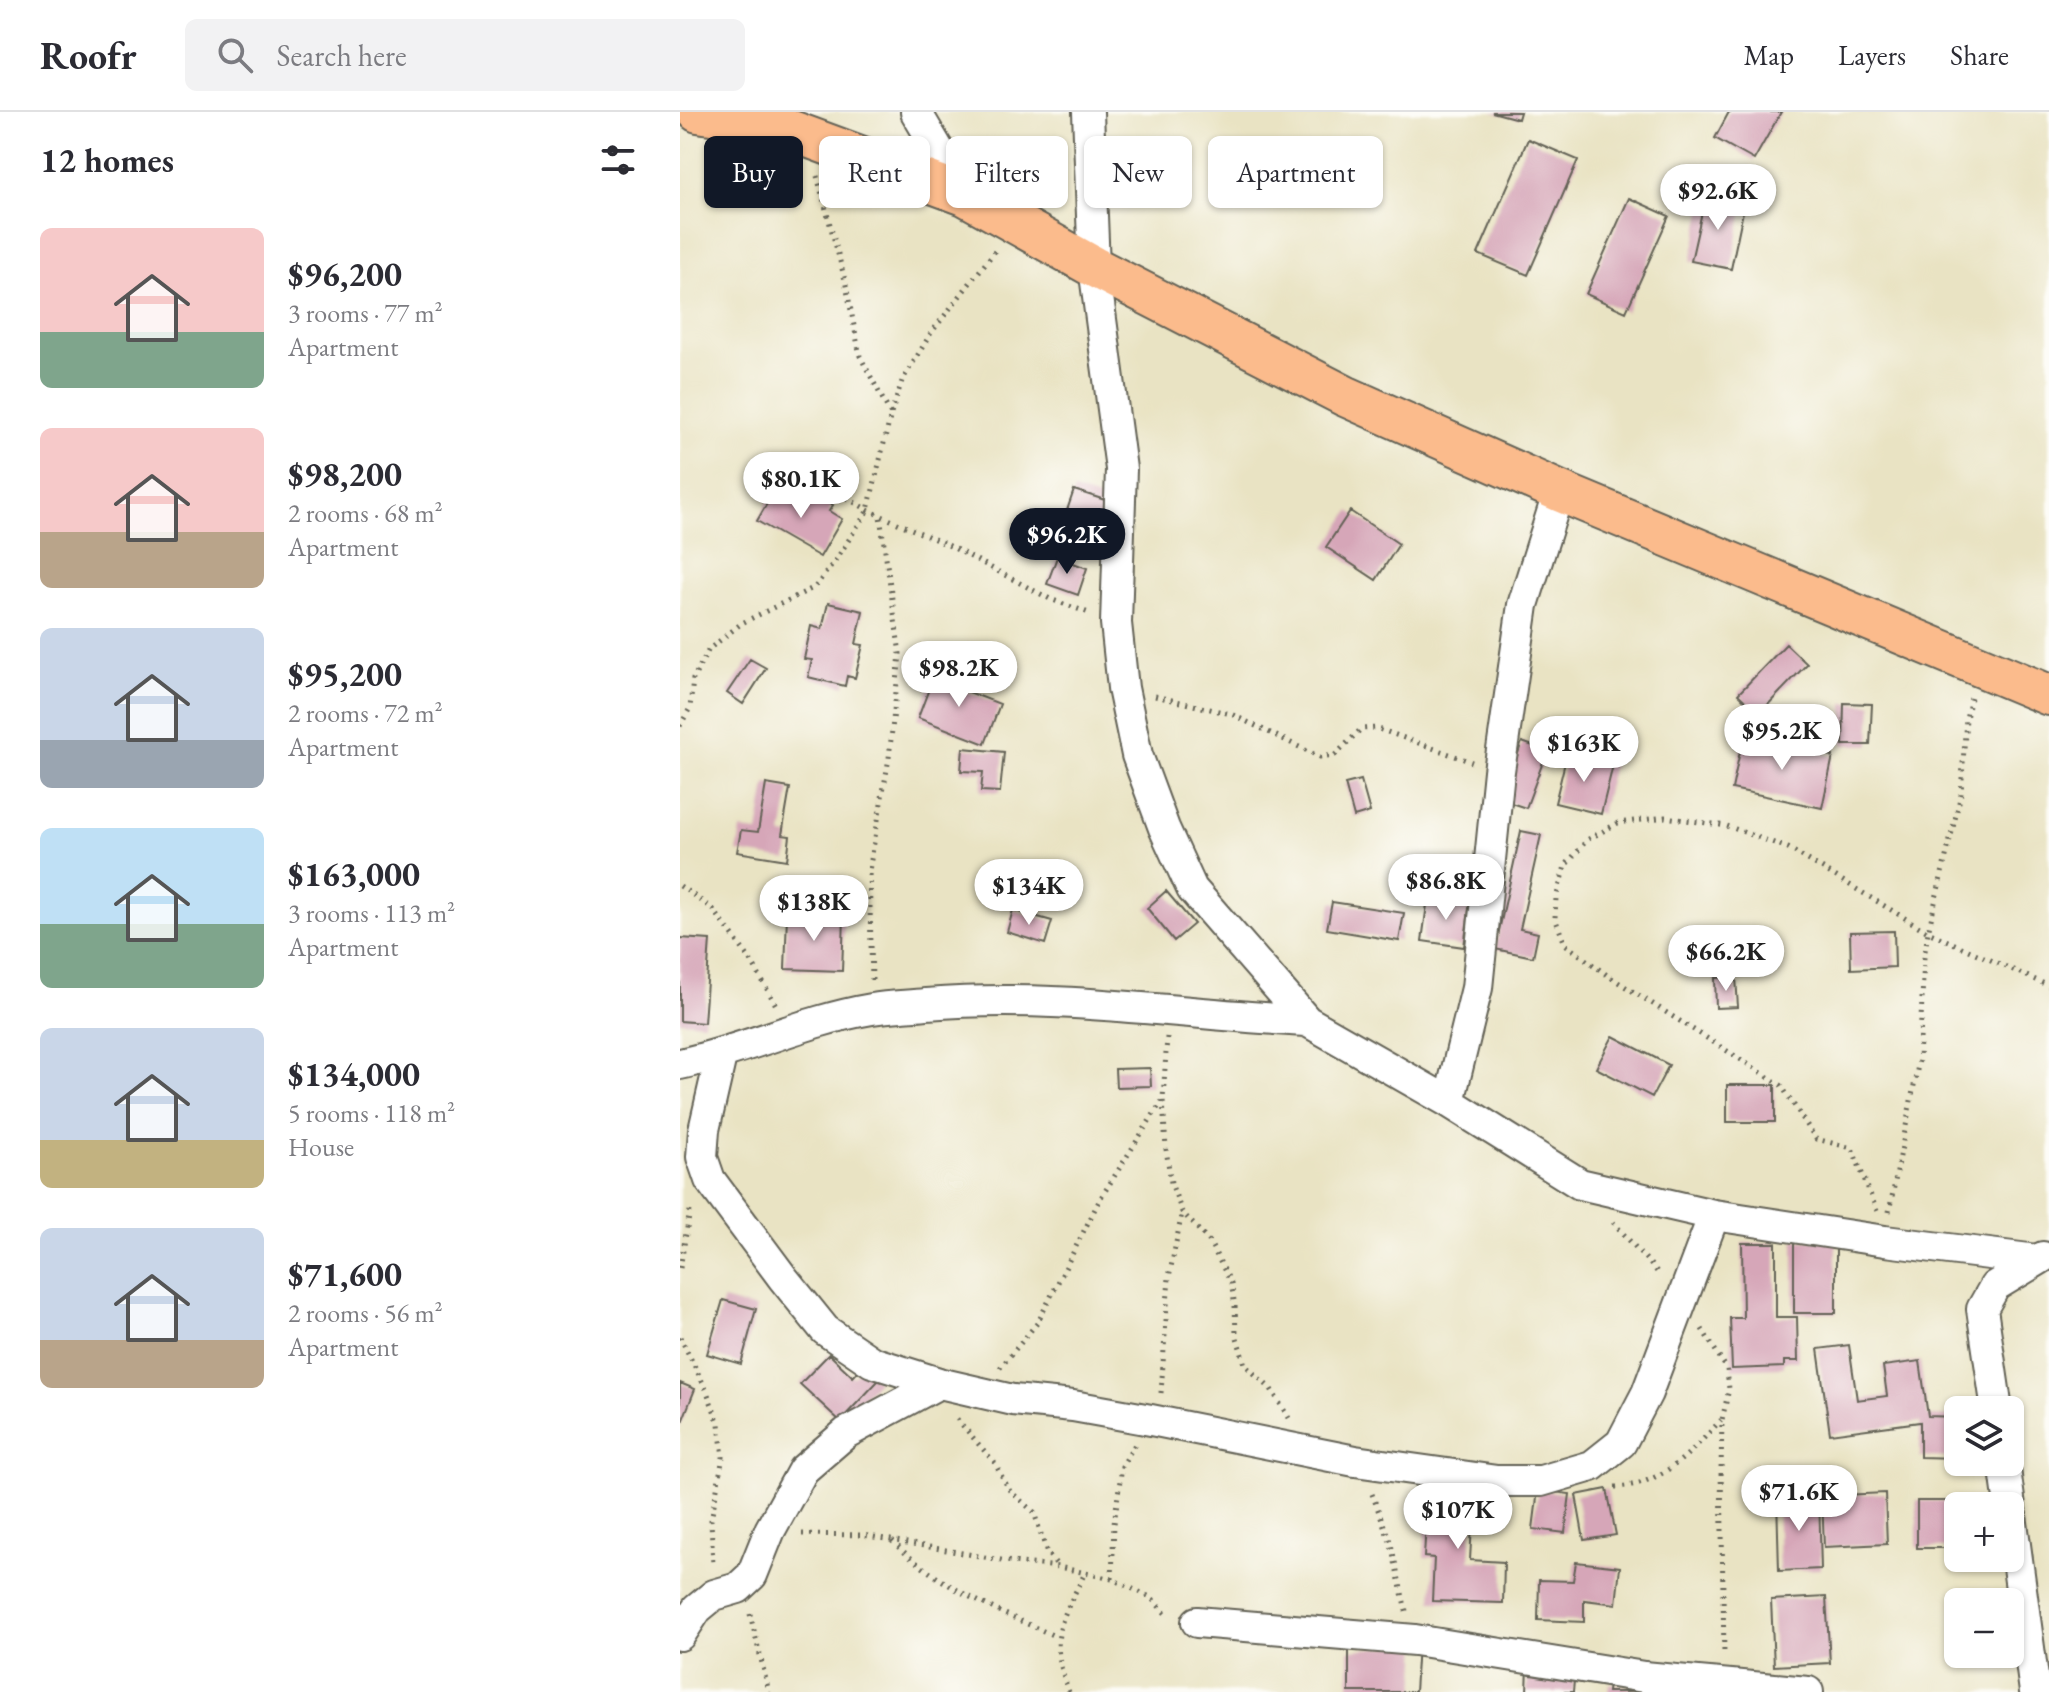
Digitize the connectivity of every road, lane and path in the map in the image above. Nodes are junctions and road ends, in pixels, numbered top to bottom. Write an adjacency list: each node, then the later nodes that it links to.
1 (698, 112): 4 (main road)
2 (916, 112): 5 (street)
3 (1088, 112): 9 (street)
4 (806, 136): 6 (main road); 10 (path)
5 (946, 163)
6 (946, 188)
7 (988, 208): 8 (main road)
8 (1016, 224): 9 (main road); 10 (path)
9 (1094, 267): 12 (main road); 15 (street)
10 (891, 414): 13 (path)
11 (777, 459): 13 (path)
12 (1559, 491): 16 (main road); 20 (street)
13 (868, 510): 14 (path); 19 (path)
14 (880, 516): 15 (path); 25 (path)
15 (1116, 623): 17 (street)
16 (1978, 666): 18 (main road); 22 (path)
17 (1123, 688): 20 (path); 26 (street)
18 (2049, 695)
19 (680, 726)
20 (1499, 771): 31 (street)
21 (680, 886): 27 (path)
22 (1928, 932): 23 (path); 36 (path); 36 (path)
23 (2049, 986)
24 (1169, 1008): 25 (street); 26 (street); 30 (path)
25 (872, 1009): 27 (street)
26 (1307, 1021): 31 (street)
27 (791, 1032): 28 (street)
28 (721, 1056): 29 (street); 32 (street)
29 (680, 1064)
30 (1163, 1099): 34 (path); 42 (path)
31 (1449, 1102): 33 (street)
32 (702, 1157): 38 (path); 41 (street)
33 (1580, 1184): 35 (street); 39 (path)
34 (1182, 1212): 44 (path); 45 (path)
35 (1714, 1215): 36 (street); 39 (street)
36 (1885, 1236): 37 (street)
37 (2043, 1258): 43 (street)
38 (680, 1268)
39 (1683, 1301): 46 (street); 58 (path)
40 (680, 1337): 53 (path)
41 (934, 1385): 42 (street); 47 (street); 49 (path)
42 (978, 1393): 44 (street)
43 (1995, 1396)
44 (1151, 1420): 45 (street); 52 (path)
45 (1318, 1452): 46 (street)
46 (1355, 1461): 57 (path)
47 (770, 1530): 48 (path); 53 (street)
48 (892, 1540): 49 (path); 56 (path)
49 (1059, 1567): 51 (path)
50 (2019, 1572): 62 (street)
51 (1085, 1573): 52 (path); 56 (path)
52 (1112, 1579): 54 (path)
53 (726, 1591): 55 (street); 59 (path)
54 (1197, 1622): 57 (street)
55 (680, 1635)
56 (1057, 1637): 60 (path)
57 (1415, 1640): 58 (street)
58 (1724, 1684): 61 (street)
59 (769, 1692)
60 (1069, 1692)
61 (1808, 1692)
62 (2035, 1692)

